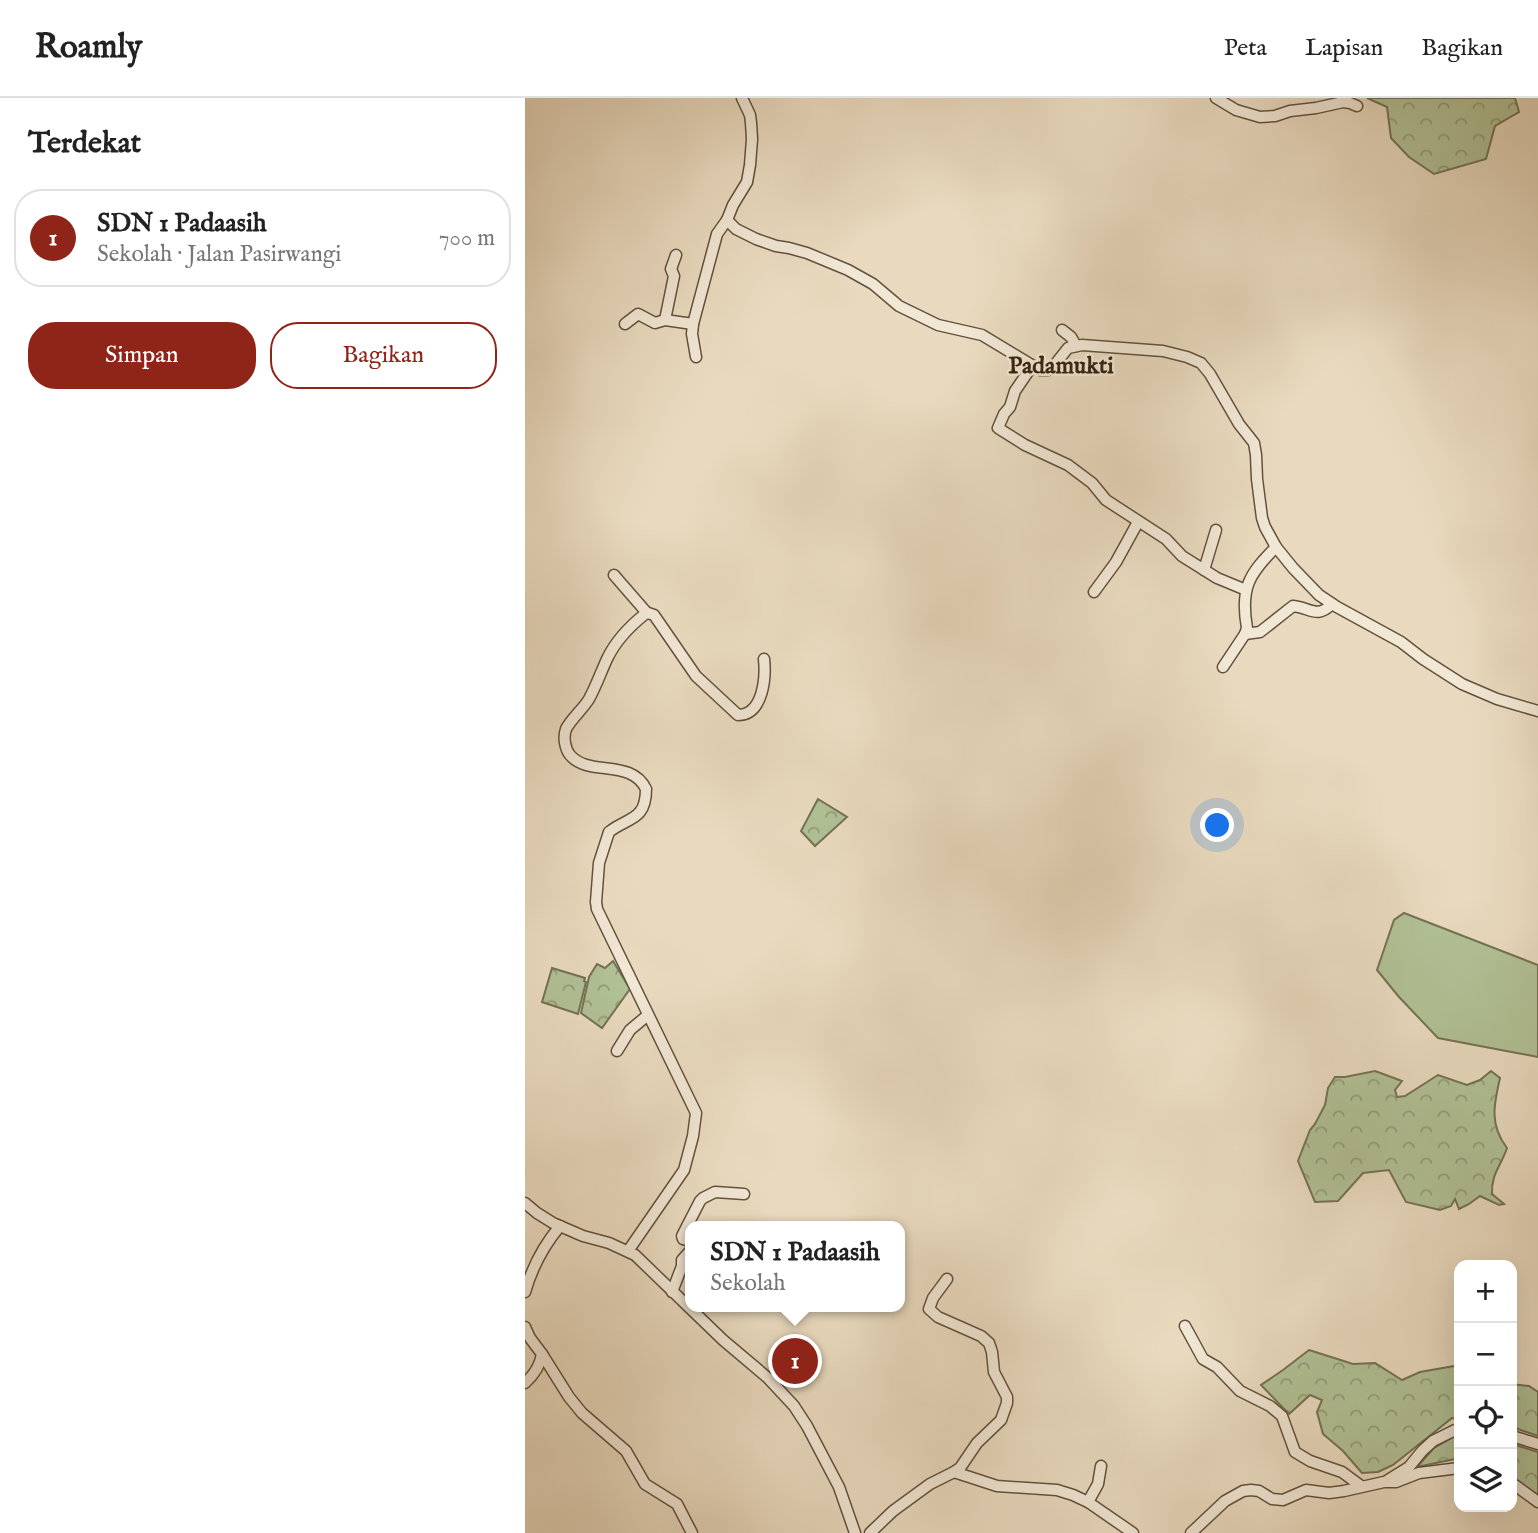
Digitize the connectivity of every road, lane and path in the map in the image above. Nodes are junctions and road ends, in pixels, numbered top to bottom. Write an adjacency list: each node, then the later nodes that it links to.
1 (742, 98): 4 (street)
2 (1216, 98): 3 (street)
3 (1357, 106)
4 (727, 220): 8 (street); 12 (street)
5 (676, 255): 6 (street)
6 (665, 320): 7 (street); 8 (street)
7 (625, 324)
8 (693, 324): 11 (street)
9 (1062, 330): 10 (street)
10 (1076, 346): 12 (street); 15 (street)
11 (696, 356)
12 (1032, 366): 13 (street)
13 (1139, 522): 16 (street); 19 (street)
14 (1216, 530): 16 (street)
15 (1276, 547): 18 (street); 20 (street)
16 (1204, 570): 18 (street)
17 (614, 575): 21 (street)
18 (1246, 590): 22 (street)
19 (1094, 592)
20 (1332, 604): 22 (street); 25 (street)
21 (647, 613): 23 (street); 26 (street)
22 (1245, 634): 24 (street)
23 (764, 659)
24 (1223, 667)
25 (1538, 712)
26 (648, 1015): 27 (street); 32 (street)
27 (617, 1051)
28 (744, 1194): 30 (street)
29 (525, 1203): 31 (street)
30 (690, 1221)
31 (560, 1226): 32 (street); 35 (street)
32 (628, 1251): 36 (street)
33 (685, 1257): 36 (street)
34 (947, 1279): 48 (street)
35 (525, 1292)
36 (672, 1292): 37 (street)
37 (685, 1304)
38 (693, 1312): 55 (street)
39 (1185, 1326): 50 (street)
40 (525, 1327): 41 (street)
41 (542, 1354): 42 (street); 54 (street)
42 (525, 1383)
43 (1454, 1430): 49 (street)
44 (1517, 1438): 45 (street)
45 (1538, 1444)
46 (1101, 1466): 52 (street)
47 (1454, 1469): 49 (street)
48 (954, 1472): 52 (street); 56 (street)
49 (1384, 1482): 50 (street)
50 (1361, 1486): 58 (street)
51 (1517, 1487): 53 (street)
52 (1088, 1502): 57 (street)
53 (1538, 1502)
54 (692, 1533)
55 (855, 1533)
56 (870, 1533)
57 (1133, 1533)
58 (1191, 1533)

